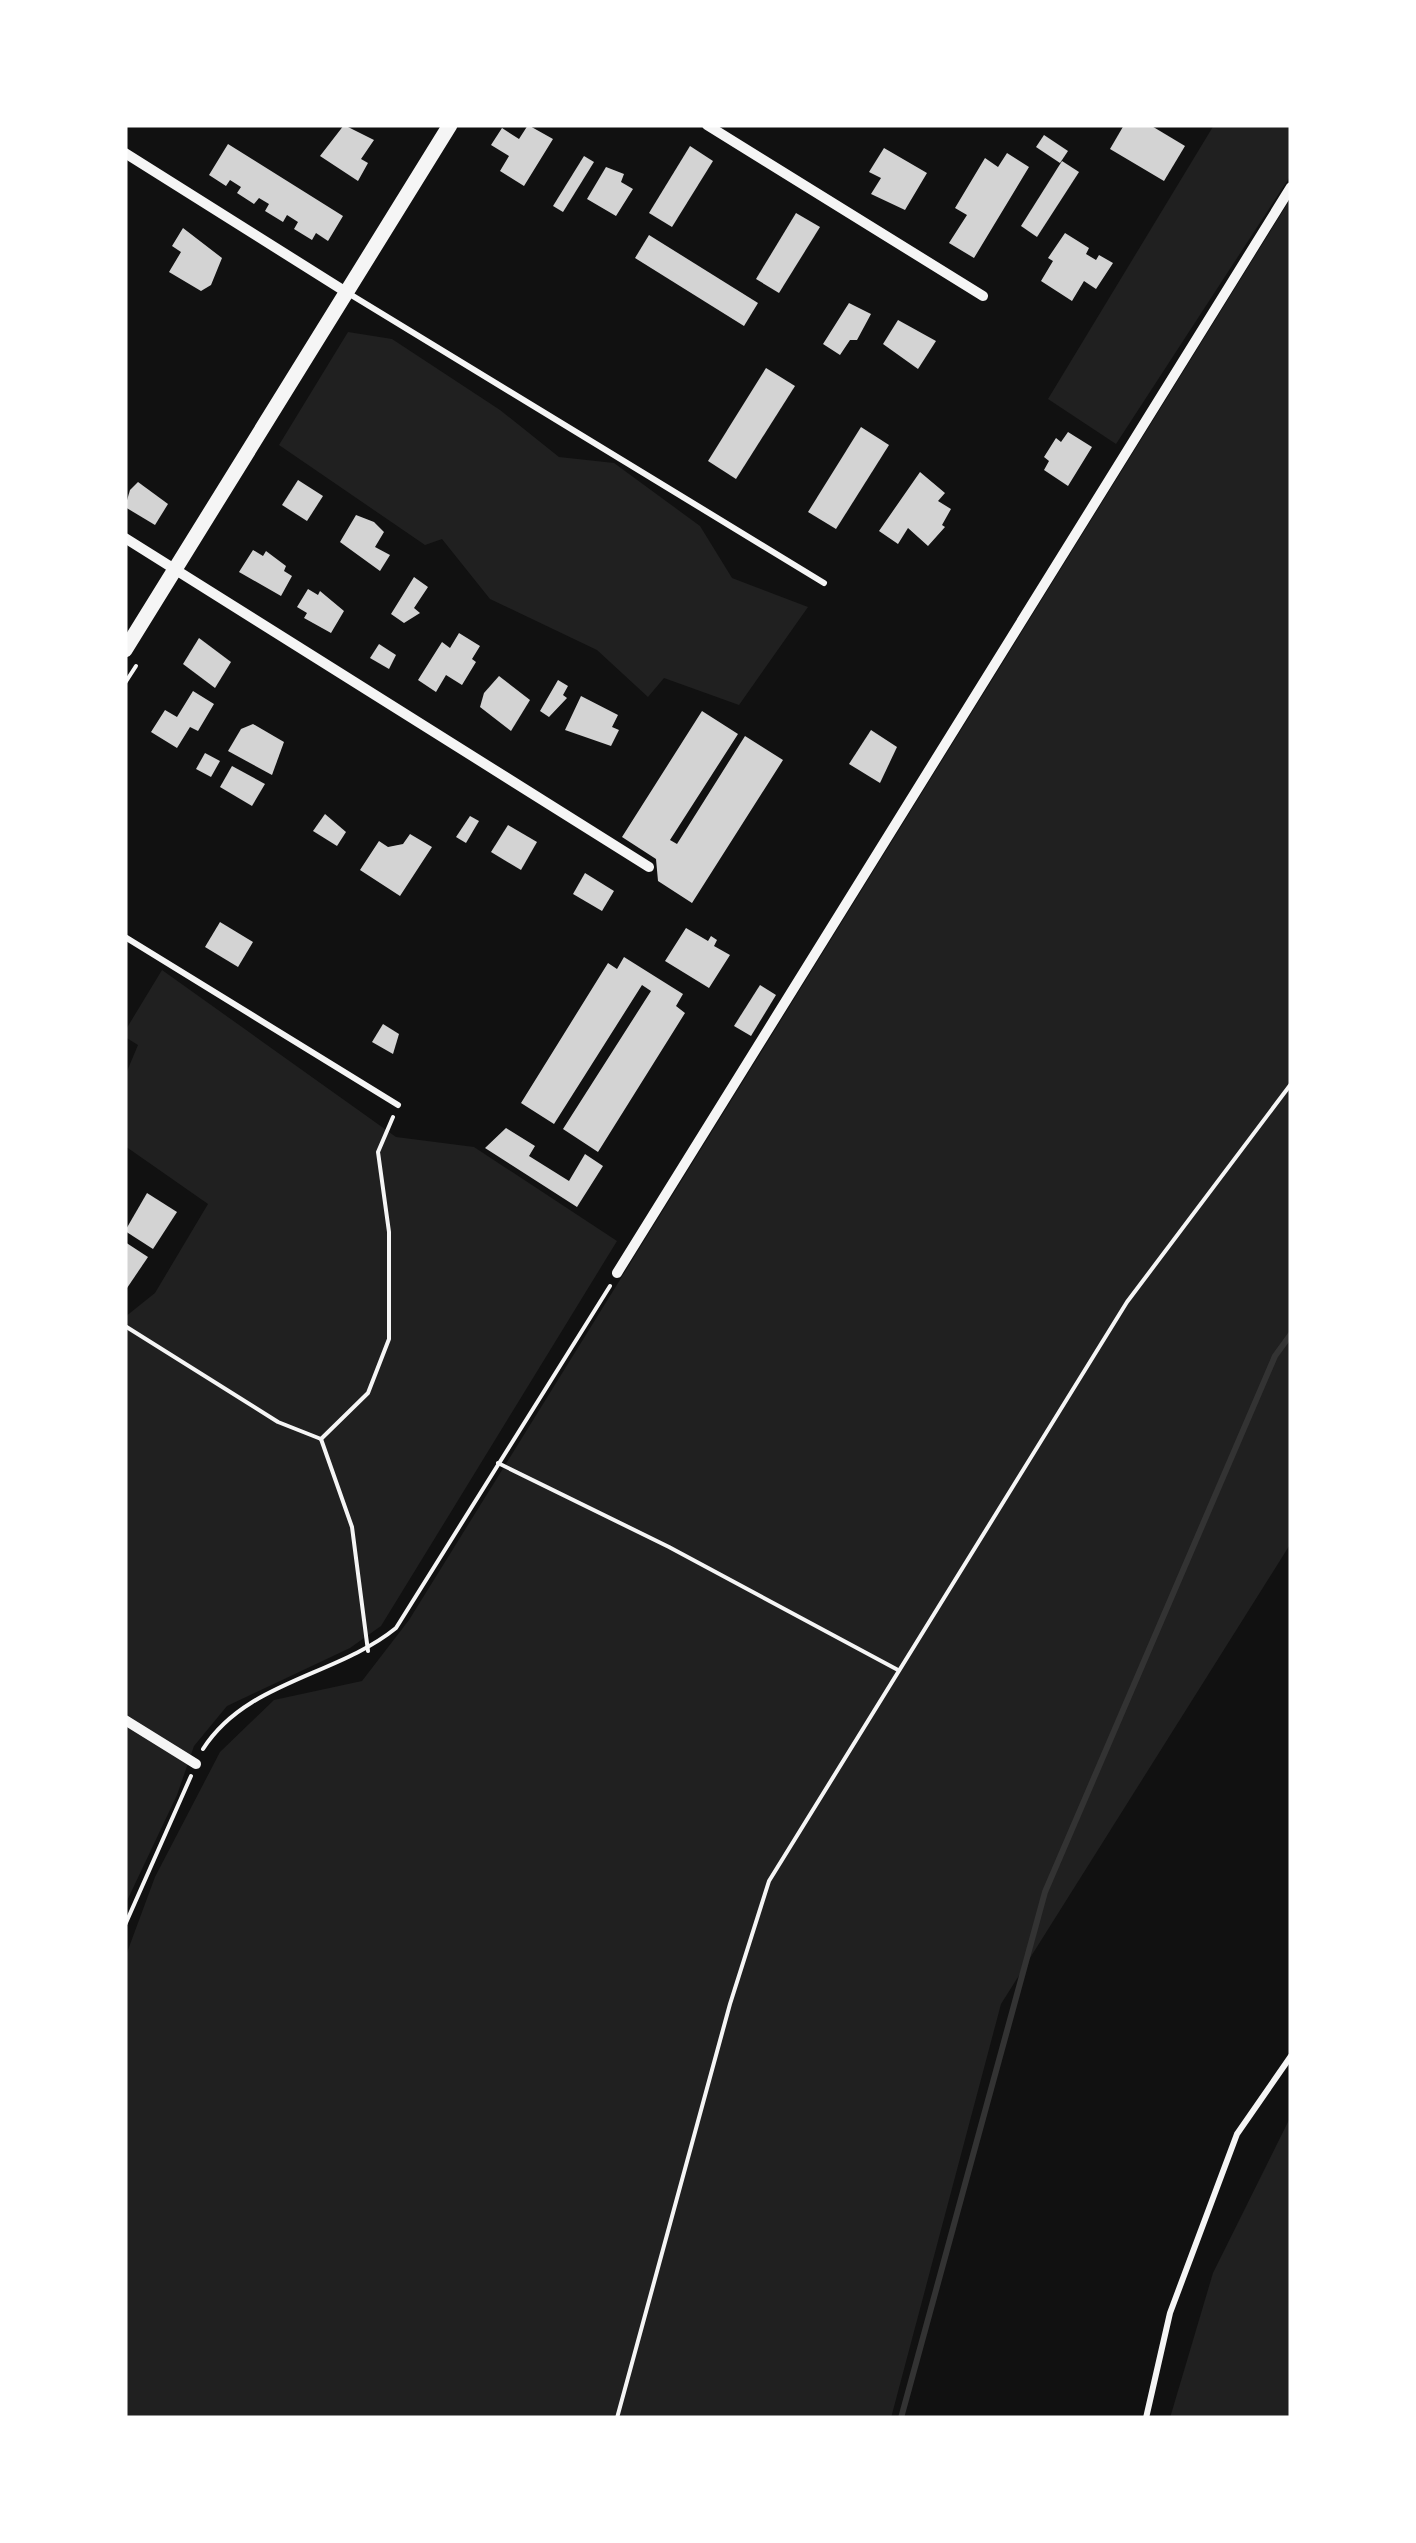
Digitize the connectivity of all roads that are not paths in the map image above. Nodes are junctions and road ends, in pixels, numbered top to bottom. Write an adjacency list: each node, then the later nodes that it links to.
1 (450, 125): 5 (street)
2 (707, 125): 6 (street)
3 (125, 153): 5 (street)
4 (1291, 187): 14 (street)
5 (346, 292): 8 (street); 9 (lane)
6 (983, 296)
7 (125, 538): 8 (street)
8 (174, 570): 10 (street); 11 (street)
9 (824, 583)
10 (125, 650)
11 (649, 868)
12 (125, 937): 13 (lane)
13 (398, 1106)
14 (618, 1273)
15 (125, 1720): 16 (street)
16 (196, 1764)
17 (1291, 2056): 18 (lane)
18 (1146, 2418)

